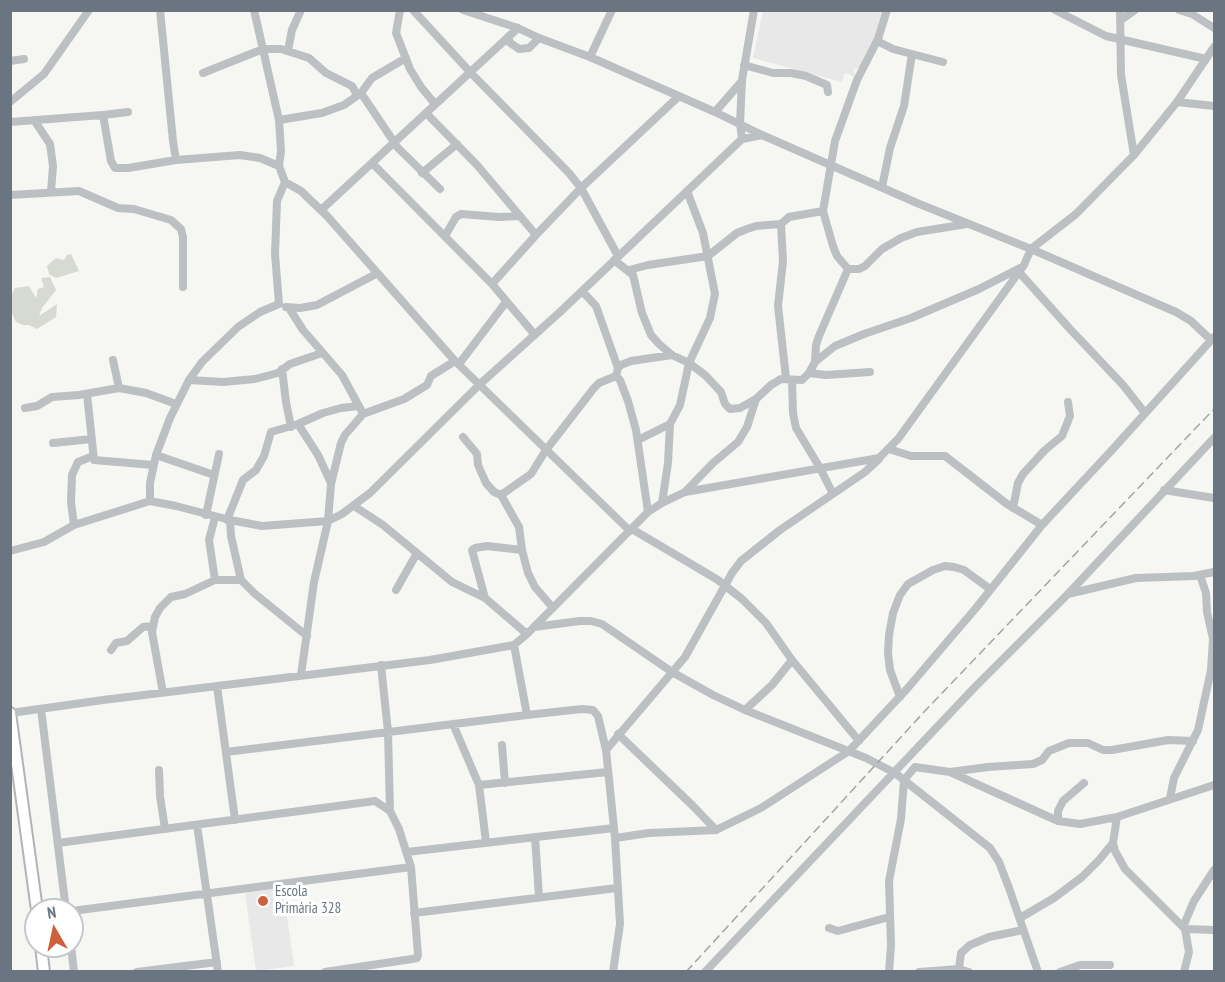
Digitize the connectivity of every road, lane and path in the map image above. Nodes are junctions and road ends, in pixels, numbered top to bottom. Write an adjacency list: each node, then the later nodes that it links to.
1 (89, 10): 38 (street)
2 (160, 10): 55 (street)
3 (254, 10): 22 (street)
4 (301, 10): 23 (street)
5 (400, 10): 26 (street)
6 (414, 10): 33 (street)
7 (612, 10): 25 (street)
8 (754, 10): 31 (street)
9 (887, 10): 20 (street)
10 (1055, 10): 19 (street)
11 (1135, 10): 14 (street)
12 (1179, 10): 16 (street)
13 (467, 11): 15 (street)
14 (1121, 15): 19 (street)
15 (518, 28): 17 (street); 18 (street)
16 (1215, 28)
17 (509, 36): 18 (street); 33 (street)
18 (538, 38): 25 (street)
19 (1120, 40): 28 (street); 54 (street)
20 (877, 41): 24 (street); 57 (street)
21 (1215, 47): 28 (street)
22 (263, 49): 23 (street); 32 (street); 47 (street)
23 (288, 50): 36 (street)
24 (912, 54): 30 (street); 61 (street)
25 (590, 57): 37 (street)
26 (406, 58): 36 (street); 40 (street)
27 (24, 59): 29 (street)
28 (1206, 59): 39 (street)
29 (10, 61)
30 (943, 62)
31 (744, 65): 34 (street); 35 (street)
32 (203, 73)
33 (471, 73): 40 (street); 62 (street)
34 (742, 80): 43 (street); 49 (street)
35 (828, 92)
36 (359, 94): 47 (street); 52 (street)
37 (678, 97): 43 (street); 62 (street)
38 (10, 102)
39 (1177, 102): 41 (street); 54 (street)
40 (435, 104): 44 (street)
41 (1215, 106)
42 (128, 111): 45 (street)
43 (715, 112): 49 (street)
44 (426, 113): 52 (street); 53 (street)
45 (103, 115): 46 (street); 55 (street)
46 (34, 120): 48 (street); 65 (street)
47 (279, 120): 58 (street)
48 (10, 122)
49 (740, 123): 50 (street); 51 (street)
50 (762, 135): 51 (street); 57 (street)
51 (742, 139): 64 (street)
52 (394, 141): 56 (street); 59 (street)
53 (457, 144): 59 (street); 69 (street)
54 (1134, 155): 74 (street)
55 (176, 160): 58 (street)
56 (373, 164): 67 (street); 73 (street)
57 (832, 165): 61 (street); 68 (street)
58 (279, 166): 60 (street)
59 (422, 173): 63 (street)
60 (285, 182): 67 (street); 85 (street)
61 (882, 187): 71 (street)
62 (581, 188): 72 (street); 76 (street)
63 (440, 189)
64 (687, 191): 75 (street); 76 (street)
65 (51, 192): 66 (street); 82 (street)
66 (10, 195)
67 (321, 210): 80 (street)
68 (823, 211): 70 (street); 79 (street)
69 (520, 216): 72 (street); 73 (street)
70 (781, 224): 75 (street); 99 (street)
71 (967, 224): 74 (street); 79 (street)
72 (536, 235): 81 (street)
73 (445, 236): 81 (street)
74 (1031, 249): 77 (street); 88 (street)
75 (708, 256): 78 (street); 94 (street)
76 (616, 258): 78 (street); 83 (street)
77 (1021, 268): 93 (street); 109 (street); 118 (street)
78 (629, 270): 90 (street)
79 (848, 270): 93 (street)
80 (376, 274): 86 (street); 92 (street)
81 (492, 284): 84 (street)
82 (183, 286)
83 (582, 291): 87 (street); 96 (street)
84 (506, 302): 87 (street); 92 (street)
85 (279, 304): 86 (street); 100 (street)
86 (289, 308): 89 (street)
87 (535, 335): 101 (street)
88 (1213, 338): 109 (street)
89 (322, 353): 95 (street); 107 (street)
90 (672, 355): 94 (street); 96 (street)
91 (113, 360): 102 (street)
92 (457, 362): 101 (street); 110 (street)
93 (815, 362): 98 (street)
94 (689, 363): 104 (street); 111 (street)
95 (282, 369): 100 (street); 112 (street)
96 (617, 372): 116 (street); 119 (street)
97 (870, 372): 98 (street)
98 (809, 373): 99 (street)
99 (789, 379): 104 (street); 125 (street)
100 (189, 380): 106 (street)
101 (479, 385): 119 (street); 135 (street)
102 (119, 388): 103 (street); 106 (street)
103 (87, 394): 108 (street); 115 (street)
104 (756, 399): 129 (street)
105 (1068, 402): 136 (street)
106 (176, 404): 121 (street)
107 (358, 406): 110 (street); 112 (street)
108 (25, 408)
109 (1145, 413): 142 (street)
110 (363, 414): 127 (street)
111 (670, 424): 116 (street); 134 (street)
112 (295, 426): 127 (street); 139 (street)
113 (463, 437): 131 (street)
114 (1215, 438): 128 (street)
115 (92, 439): 117 (street); 122 (street)
116 (638, 440): 137 (street)
117 (53, 443)
118 (889, 449): 123 (street); 136 (street)
119 (546, 450): 131 (street); 143 (street)
120 (219, 454): 126 (street)
121 (156, 455): 124 (street); 126 (street)
122 (93, 456): 124 (street); 141 (street)
123 (879, 458): 125 (street); 130 (street)
124 (153, 465): 133 (street)
125 (820, 468): 129 (street); 130 (street)
126 (214, 475): 138 (street)
127 (331, 484): 140 (street)
128 (1164, 490): 132 (street); 154 (street)
129 (685, 492): 134 (street)
130 (832, 494): 151 (street)
131 (501, 495): 144 (street)
132 (1215, 498)
133 (150, 501): 138 (street); 141 (street)
134 (662, 503): 137 (street)
135 (354, 506): 140 (street); 146 (street)
136 (1013, 508): 142 (street)
137 (648, 512): 143 (street)
138 (211, 516): 139 (street); 149 (street)
139 (228, 520): 140 (street); 150 (street)
140 (328, 521): 160 (street)
141 (74, 525): 145 (street)
142 (1042, 525): 152 (street)
143 (631, 530): 151 (street); 156 (street)
144 (522, 550): 155 (street); 156 (street)
145 (10, 551)
146 (417, 553): 153 (street); 155 (street)
147 (1215, 572): 148 (street)
148 (1200, 575): 154 (street); 178 (street)
149 (215, 580): 150 (street); 157 (street)
150 (241, 580): 160 (street)
151 (725, 586): 163 (street); 165 (street)
152 (990, 589): 169 (street); 169 (street)
153 (396, 590)
154 (1068, 594): 186 (street)
155 (485, 598): 159 (street)
156 (553, 608): 158 (street)
157 (153, 626): 162 (street); 168 (street)
158 (534, 627): 159 (street); 165 (street)
159 (527, 634): 161 (street)
160 (307, 636): 166 (street)
161 (514, 645): 164 (street); 173 (street)
162 (111, 650)
163 (792, 660): 171 (street); 177 (street)
164 (381, 665): 166 (street); 175 (street)
165 (672, 672): 171 (street); 176 (street)
166 (301, 675): 167 (street)
167 (218, 686): 168 (street); 182 (street)
168 (163, 693): 170 (street)
169 (900, 697): 177 (street)
170 (41, 708): 172 (street); 204 (street)
171 (745, 710): 181 (street)
172 (10, 713): 192 (main road)
173 (527, 716): 174 (street); 180 (street)
174 (453, 724): 175 (street); 190 (street)
175 (388, 732): 182 (street); 194 (street)
176 (618, 734): 180 (street); 200 (street)
177 (858, 741): 181 (street)
178 (1193, 741): 185 (street); 193 (street)
179 (502, 745): 188 (street)
180 (606, 750): 184 (street)
181 (849, 751): 186 (street); 200 (street)
182 (226, 752): 196 (street)
183 (159, 770): 199 (street)
184 (608, 772): 188 (street); 201 (street)
185 (950, 772): 187 (street); 197 (street)
186 (895, 773): 187 (street); 229 (street)
187 (904, 780): 216 (street); 217 (street)
188 (505, 783): 190 (street)
189 (1084, 783): 197 (street)
190 (479, 785): 203 (street)
191 (1213, 788): 193 (street)
192 (16, 789): 212 (main road)
193 (1170, 798): 195 (street)
194 (390, 811): 196 (street); 206 (street)
195 (1117, 817): 197 (street); 205 (street)
196 (235, 820): 198 (street)
197 (1058, 820)
198 (196, 825): 199 (street); 210 (street)
199 (165, 829): 204 (street)
200 (716, 830): 201 (street)
201 (615, 833): 202 (street); 209 (street)
202 (535, 837): 203 (street); 211 (street)
203 (486, 842): 206 (street)
204 (58, 843): 213 (street)
205 (1113, 843): 217 (street); 219 (street)
206 (407, 852): 207 (street)
207 (411, 867): 210 (street); 215 (street)
208 (1215, 870): 219 (street)
209 (617, 888): 211 (street); 228 (street)
210 (206, 893): 214 (street); 222 (street)
211 (539, 897): 215 (street)
212 (35, 898)
213 (65, 898)
214 (84, 909)
215 (414, 913): 227 (street)
216 (890, 917): 218 (street); 230 (street)
217 (1020, 918): 220 (street)
218 (829, 928)
219 (1184, 928): 221 (street); 235 (street)
220 (1023, 930): 224 (street); 233 (street)
221 (1215, 930)
222 (217, 962): 225 (street); 226 (street)
223 (1110, 965): 234 (street)
224 (959, 969): 231 (street); 232 (street)
225 (137, 972)
226 (218, 972)
227 (325, 972)
228 (613, 972)
229 (705, 972)
230 (889, 972)
231 (919, 972)
232 (969, 972)
233 (1038, 972)
234 (1060, 972)
235 (1184, 972)

